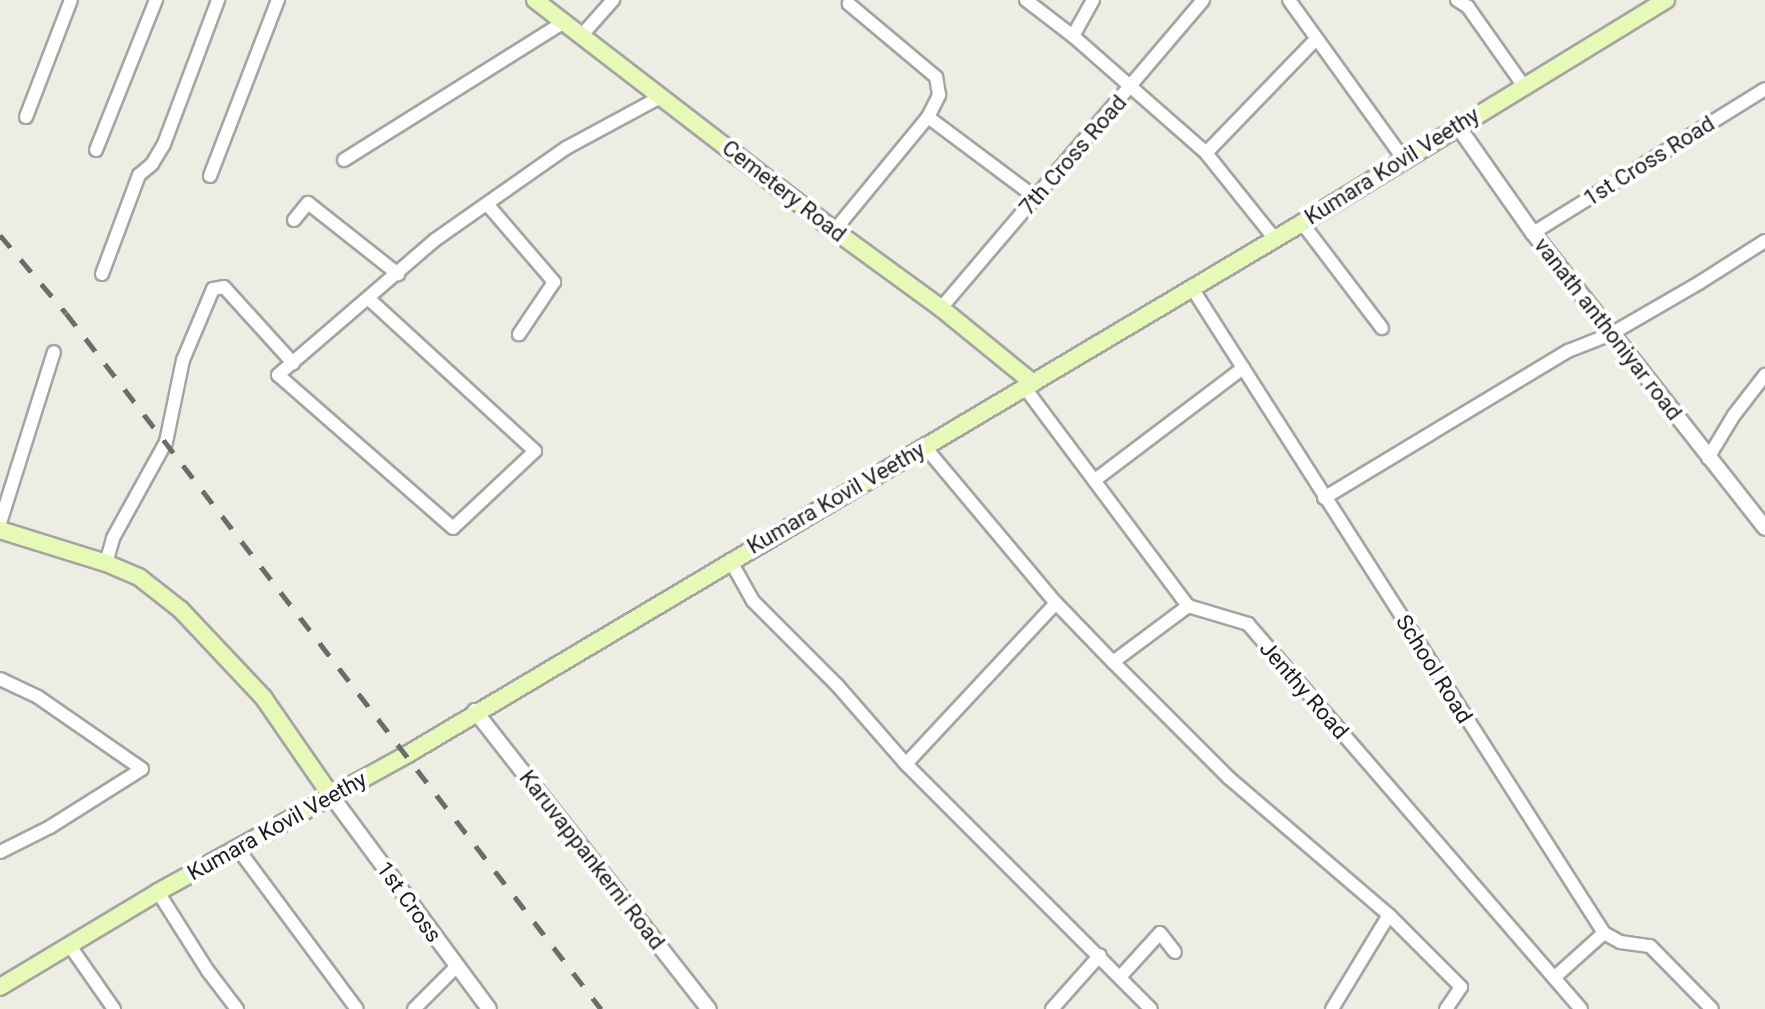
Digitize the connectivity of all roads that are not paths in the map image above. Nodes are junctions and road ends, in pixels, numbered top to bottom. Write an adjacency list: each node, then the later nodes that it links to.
1 (71, 0): 22 (street)
2 (156, 0): 25 (street)
3 (218, 0): 38 (street)
4 (278, 0): 29 (street)
5 (535, 0): 14 (main road, Cemetery Road)
6 (613, 0): 15 (street)
7 (1026, 0): 16 (street)
8 (1093, 0): 16 (street)
9 (1203, 0): 19 (street, 7th Cross Road)
10 (1289, 0): 17 (street)
11 (1457, 0): 18 (street)
12 (1666, 0): 18 (main road, Kumara Kovil Veethy)
13 (849, 4): 23 (street)
14 (564, 22): 15 (main road, Cemetery Road); 28 (street)
15 (582, 35): 21 (main road, Cemetery Road)
16 (1073, 36): 19 (street)
17 (1316, 39): 26 (street); 27 (street)
18 (1523, 85): 24 (main road, Kumara Kovil Veethy)
19 (1131, 88): 26 (street); 30 (street, 7th Cross Road)
20 (1765, 89): 35 (street, 1st Cross Road)
21 (662, 96): 31 (street); 34 (main road, Cemetery Road)
22 (26, 117)
23 (928, 117): 30 (street); 34 (street)
24 (1457, 125): 27 (main road, Kumara Kovil Veethy); 35 (street, vanath anthoniyar road)
25 (96, 150)
26 (1206, 153): 36 (street)
27 (1403, 158): 33 (main road, Kumara Kovil Veethy)
28 (344, 160)
29 (210, 176)
30 (1035, 197): 42 (street, 7th Cross Road)
31 (487, 204): 39 (street); 44 (street)
32 (294, 220): 39 (street)
33 (1302, 223): 36 (main road, Kumara Kovil Veethy); 43 (street)
34 (834, 231): 42 (main road, Cemetery Road)
35 (1533, 233): 45 (street, vanath anthoniyar road)
36 (1275, 239): 40 (main road, Kumara Kovil Veethy)
37 (1765, 241): 45 (street)
38 (102, 274)
39 (398, 274): 41 (street)
40 (1192, 288): 48 (street, School Road); 50 (main road, Kumara Kovil Veethy)
41 (369, 299): 47 (street); 47 (street)
42 (941, 308): 50 (main road, Cemetery Road)
43 (1382, 328)
44 (519, 334)
45 (1611, 334): 52 (street, vanath anthoniyar road); 54 (street)
46 (54, 352): 55 (street)
47 (293, 363): 59 (street)
48 (1243, 368): 53 (street); 54 (street, School Road)
49 (1765, 375): 52 (street)
50 (1029, 386): 51 (main road, Kumara Kovil Veethy); 53 (street)
51 (925, 447): 58 (main road, Kumara Kovil Veethy); 60 (street)
52 (1708, 458): 56 (street, vanath anthoniyar road)
53 (1095, 480): 61 (street)
54 (1324, 498): 71 (street, School Road)
55 (0, 523)
56 (1765, 528)
57 (0, 530): 59 (main road)
58 (730, 560): 64 (main road, Kumara Kovil Veethy); 65 (street)
59 (106, 563): 66 (main road)
60 (1056, 603): 62 (street); 65 (street)
61 (1188, 606): 62 (street); 76 (street, Jenthy Road)
62 (1113, 662): 70 (street)
63 (0, 679): 68 (street)
64 (475, 711): 66 (main road, Kumara Kovil Veethy); 84 (street, Karuvappankerni Road)
65 (906, 764): 74 (street)
66 (330, 794): 67 (main road, Kumara Kovil Veethy); 75 (street, 1st Cross)
67 (238, 849): 69 (main road, Kumara Kovil Veethy); 81 (street)
68 (0, 852)
69 (158, 892): 72 (main road, Kumara Kovil Veethy); 80 (street)
70 (1389, 915): 87 (street); 88 (street)
71 (1604, 933): 76 (street); 90 (street)
72 (70, 946): 78 (main road, Kumara Kovil Veethy); 79 (street)
73 (1175, 952): 77 (street)
74 (1100, 955): 77 (street); 85 (street)
75 (456, 967): 82 (street); 83 (street, 1st Cross)
76 (1556, 976): 89 (street, Jenthy Road)
77 (1120, 977): 86 (street)
78 (0, 987)
79 (114, 1009)
80 (237, 1009)
81 (357, 1009)
82 (414, 1009)
83 (489, 1009)
84 (709, 1009)
85 (1052, 1009)
86 (1151, 1009)
87 (1332, 1009)
88 (1446, 1009)
89 (1581, 1009)
90 (1712, 1009)

